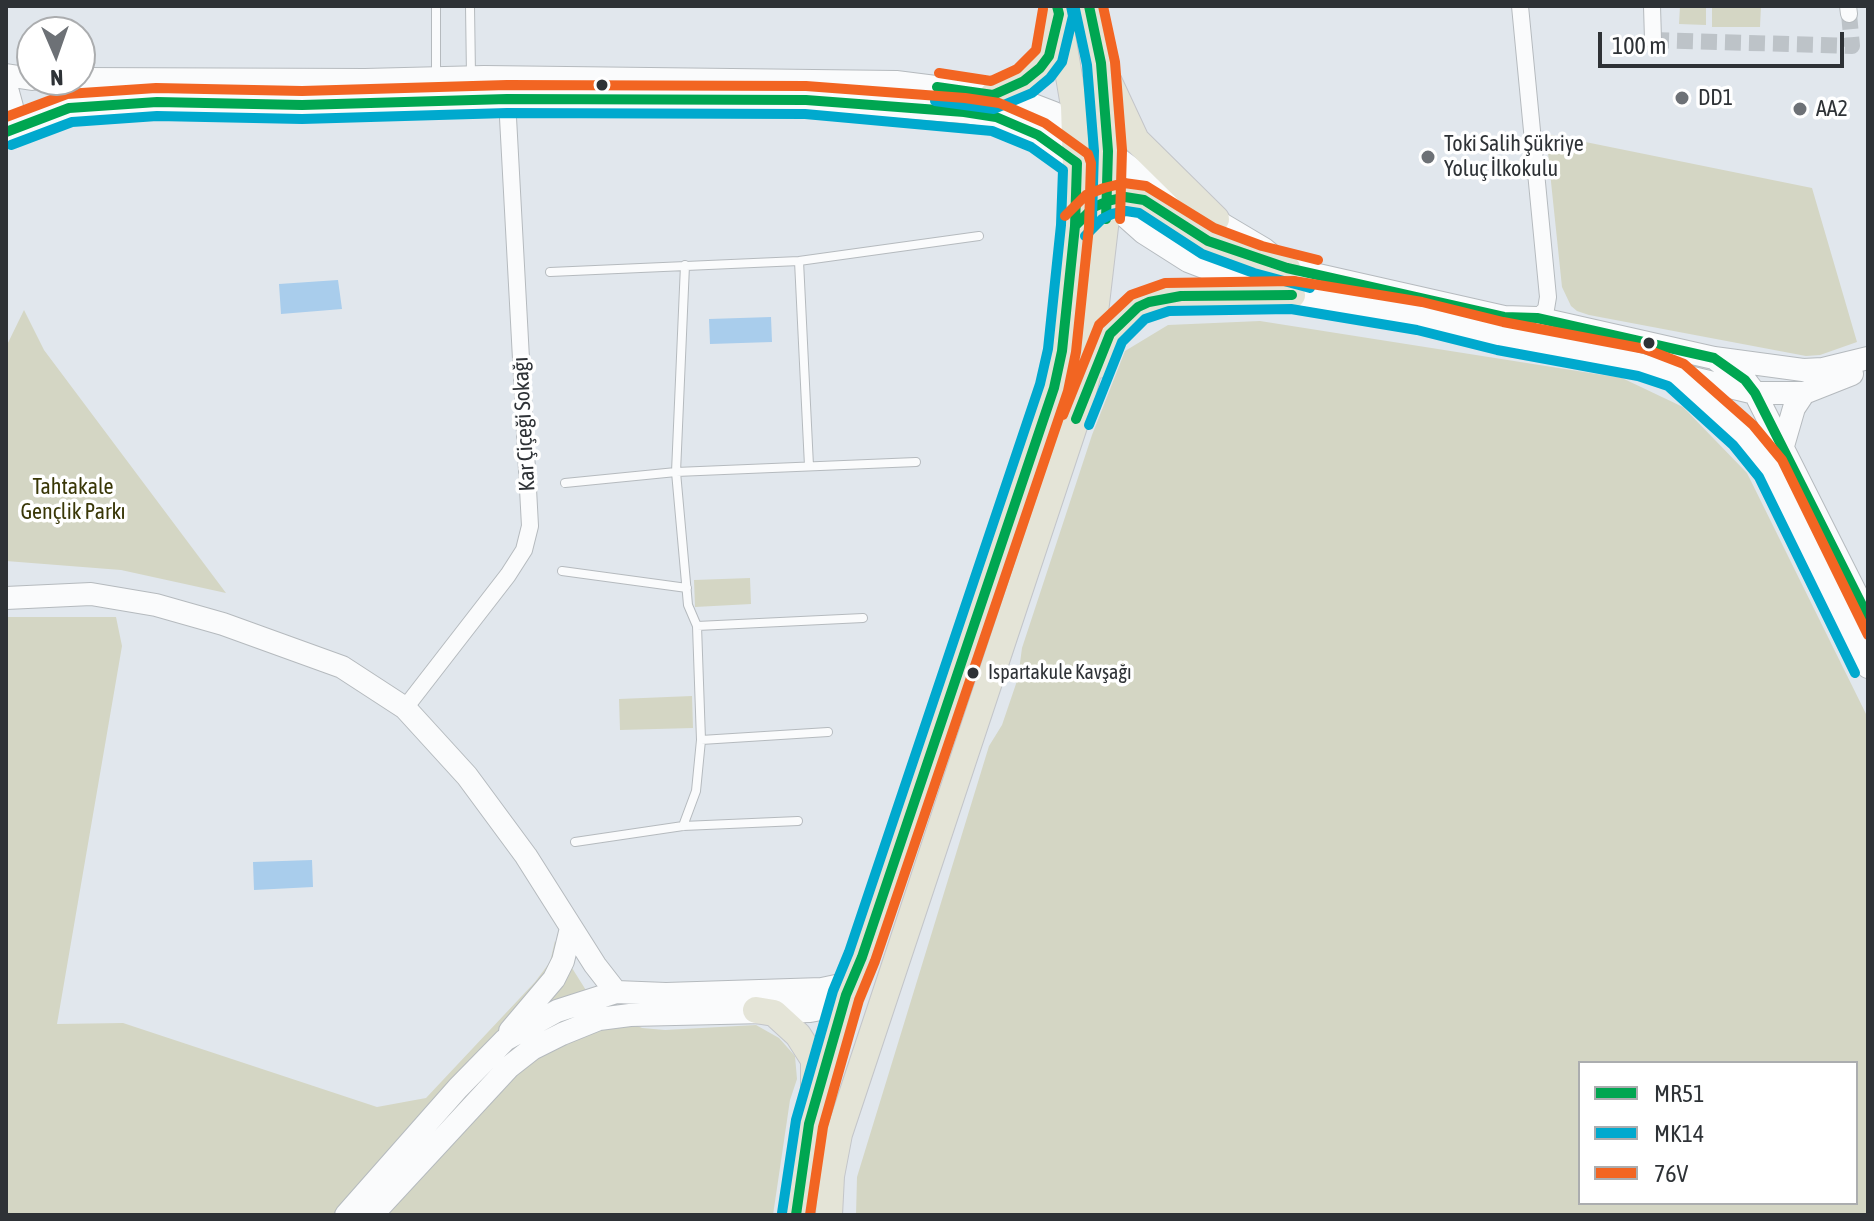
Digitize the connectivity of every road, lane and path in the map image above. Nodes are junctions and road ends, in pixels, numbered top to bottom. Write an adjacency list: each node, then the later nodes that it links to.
1 (436, 6): 9 (lane)
2 (470, 6): 12 (lane)
3 (1089, 6): 8 (main road)
4 (1520, 6): 28 (street)
5 (1652, 6): 7 (street)
6 (1058, 10): 13 (main road); 15 (main road)
7 (1653, 40)
8 (1101, 63): 17 (main road); 20 (main road)
9 (436, 78): 10 (street); 12 (street)
10 (96, 79)
11 (6, 85): 14 (street)
12 (501, 88): 13 (street); 16 (street); 18 (street); 50 (street, Kar Çiçeği Sokağı)
13 (993, 95): 15 (street)
14 (6, 124)
15 (1074, 126): 17 (main road); 18 (main road)
16 (6, 132)
17 (1108, 151): 19 (main road); 20 (street)
18 (1077, 163): 19 (main road); 21 (main road)
19 (1108, 201): 21 (main road); 25 (main road); 27 (street); 35 (main road)
20 (1216, 219): 25 (street)
21 (1075, 226): 58 (main road)
22 (979, 236): 23 (lane)
23 (799, 261): 24 (lane); 38 (lane)
24 (685, 265): 26 (lane); 39 (lane)
25 (1287, 268): 28 (street)
26 (550, 272)
27 (1292, 295): 32 (street); 35 (main road)
28 (1537, 318): 29 (street)
29 (1714, 358): 30 (street); 33 (street)
30 (1868, 358)
31 (1868, 367): 34 (street)
32 (1675, 374): 33 (street); 49 (street)
33 (1755, 393): 34 (street); 36 (street)
34 (1804, 393): 36 (street)
35 (1080, 405): 58 (main road)
36 (1783, 446): 46 (street)
37 (916, 462): 38 (lane)
38 (809, 466): 39 (lane)
39 (676, 472): 40 (lane); 42 (lane)
40 (565, 483)
41 (562, 571): 42 (lane)
42 (687, 588): 48 (lane)
43 (6, 589): 44 (street)
44 (32, 597): 45 (street); 50 (street)
45 (6, 598)
46 (1868, 617)
47 (863, 618): 48 (lane)
48 (697, 626): 52 (lane)
49 (1868, 667)
50 (405, 708): 56 (street)
51 (828, 732): 52 (lane)
52 (701, 740): 54 (lane)
53 (798, 821): 54 (lane)
54 (683, 826): 55 (lane)
55 (575, 842)
56 (571, 928): 57 (street); 61 (street)
57 (616, 992): 58 (street); 60 (street); 61 (street)
58 (860, 996): 59 (street); 62 (main road); 66 (main road)
59 (756, 1010): 60 (street); 62 (main road)
60 (599, 1019): 64 (street)
61 (504, 1041): 63 (street)
62 (809, 1124): 65 (main road)
63 (346, 1215)
64 (372, 1215)
65 (796, 1215)
66 (829, 1215)

